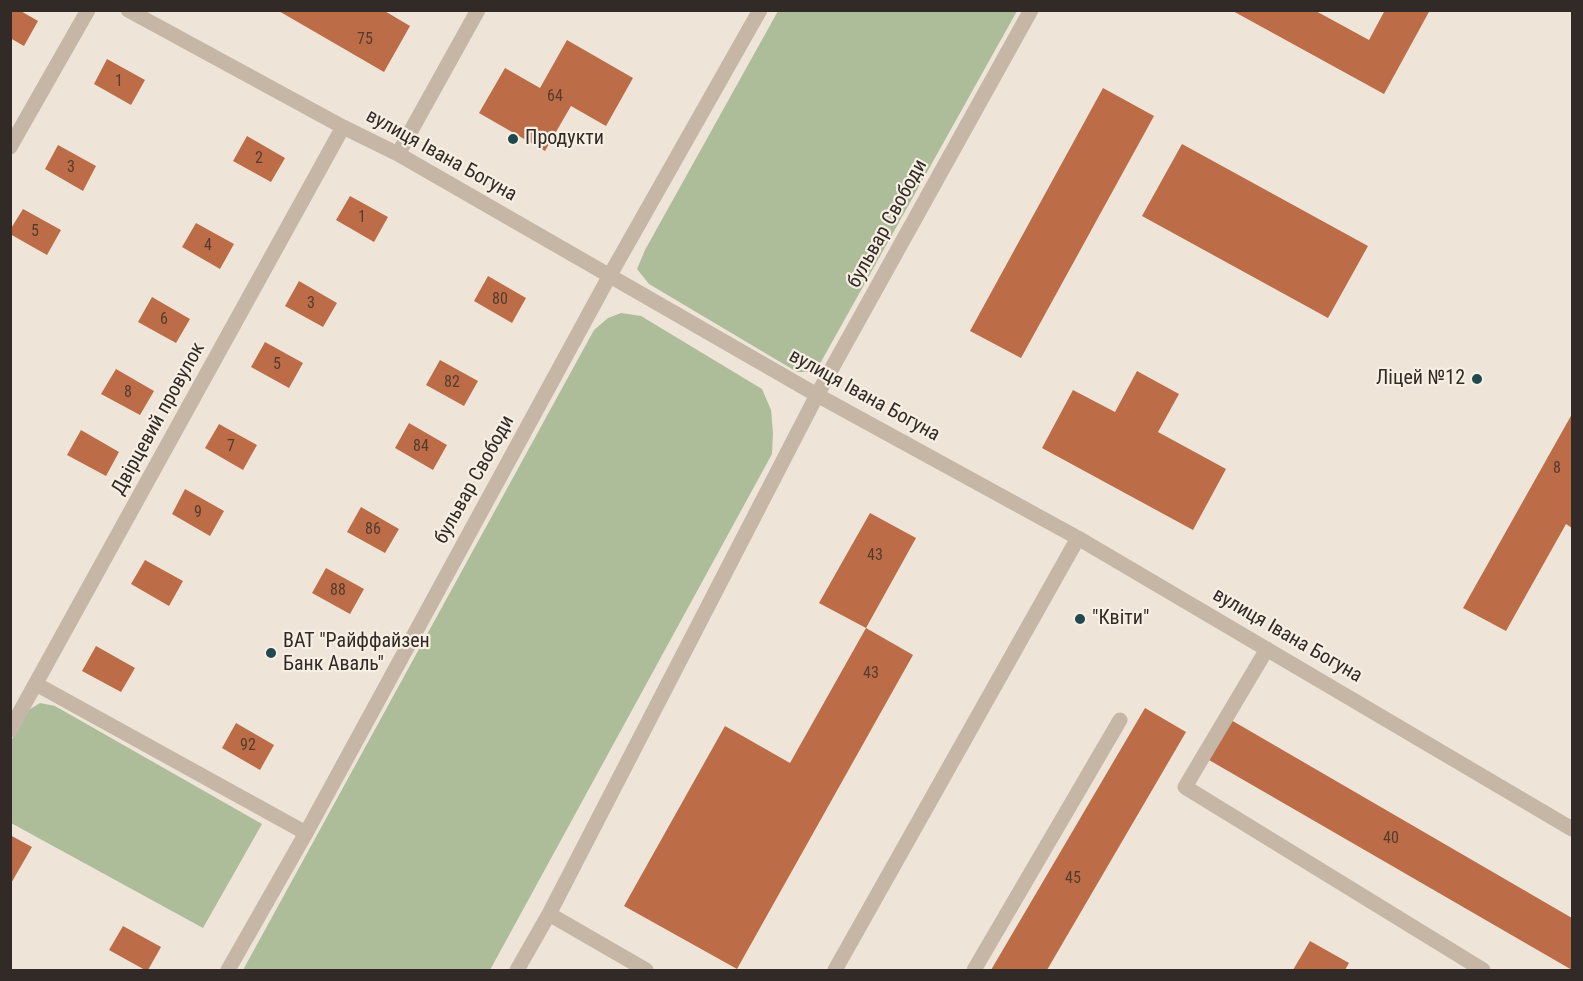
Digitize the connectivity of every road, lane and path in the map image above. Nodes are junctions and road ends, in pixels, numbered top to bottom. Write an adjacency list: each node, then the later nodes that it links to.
1 (88, 10): 7 (street)
2 (128, 10): 6 (street, вулиця Івана Богуна)
3 (478, 10): 8 (street)
4 (760, 10): 9 (street, бульвар Свободи)
5 (1032, 10): 10 (street, бульвар Свободи)
6 (343, 127): 8 (street, вулиця Івана Богуна); 13 (street, Двірцевий провулок)
7 (10, 147)
8 (398, 154): 9 (street, вулиця Івана Богуна)
9 (610, 275): 10 (street, вулиця Івана Богуна); 17 (street, бульвар Свободи)
10 (817, 395): 11 (street, вулиця Івана Богуна); 18 (street, бульвар Свободи)
11 (1078, 538): 12 (street, вулиця Івана Богуна); 22 (street)
12 (1267, 649): 16 (street, вулиця Івана Богуна); 24 (street)
13 (36, 684): 15 (street, Двірцевий провулок); 17 (street)
14 (1120, 720): 23 (street)
15 (10, 730)
16 (1572, 829)
17 (306, 833): 19 (street, бульвар Свободи)
18 (549, 914): 20 (street, бульвар Свободи); 21 (street)
19 (228, 970)
20 (517, 970)
21 (646, 970)
22 (835, 970)
23 (974, 970)
24 (1483, 970)

